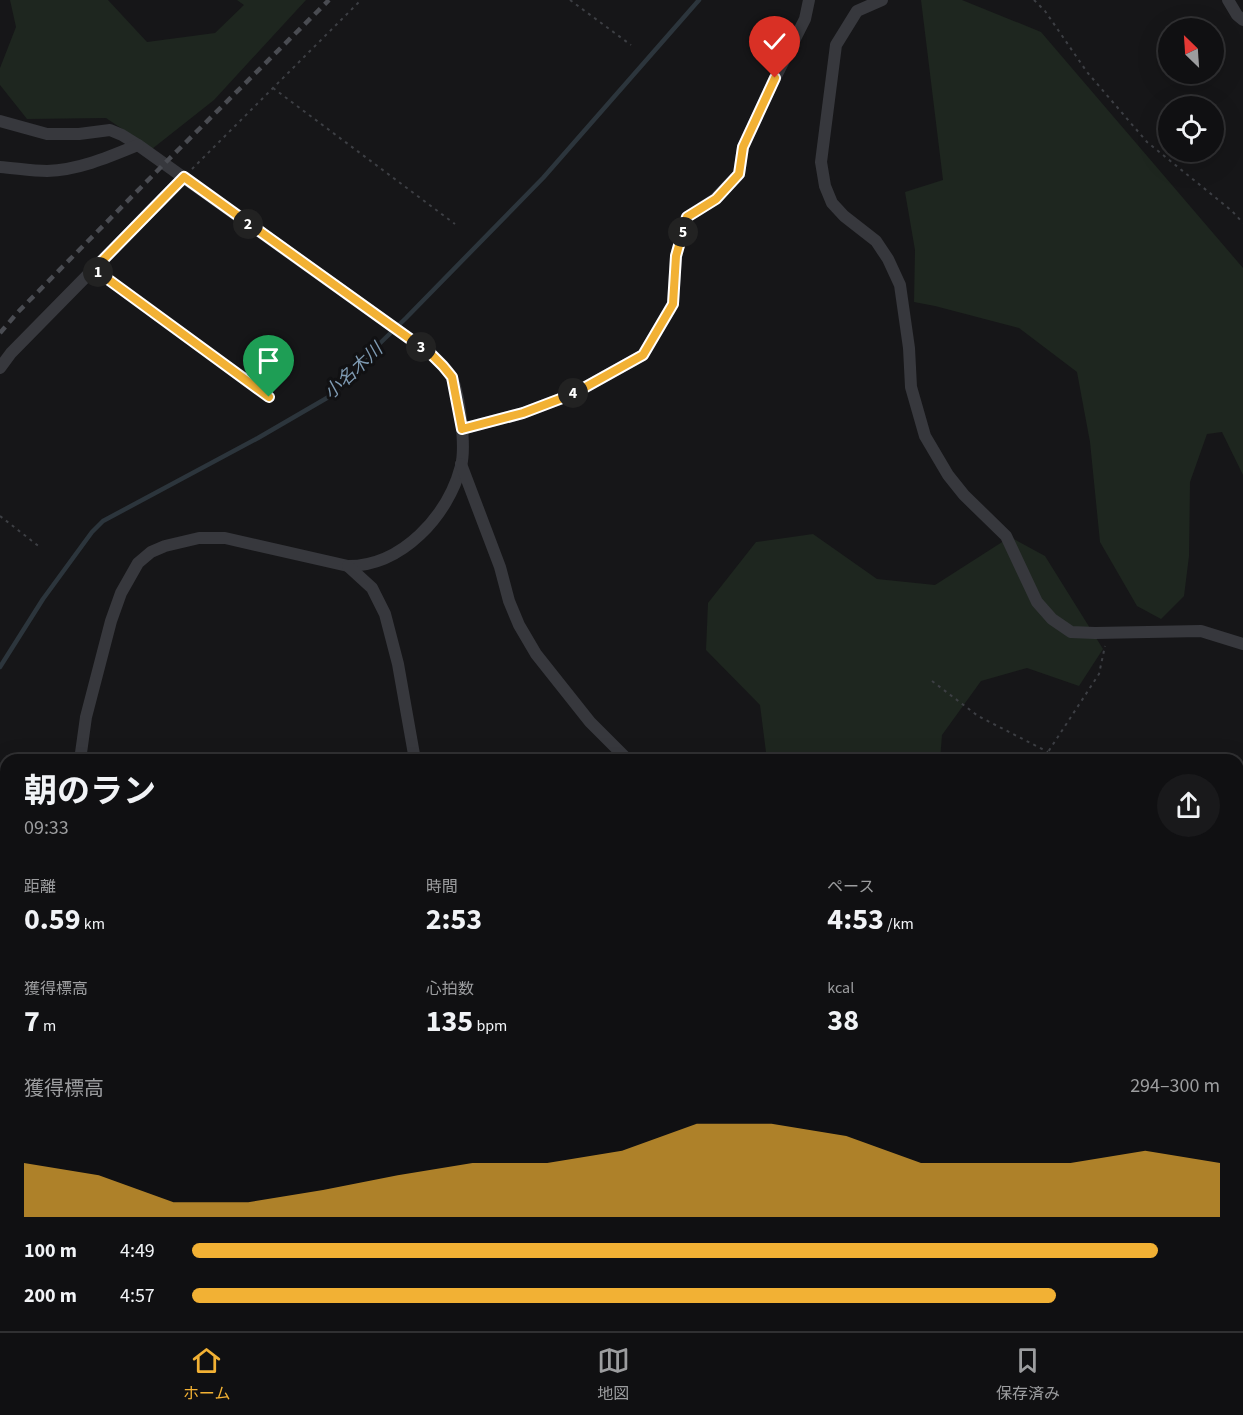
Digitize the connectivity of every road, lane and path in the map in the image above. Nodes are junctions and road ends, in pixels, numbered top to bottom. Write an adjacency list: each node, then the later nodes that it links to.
1 (361, 0): 9 (path)
2 (570, 0): 8 (path)
3 (809, 0): 19 (street)
4 (882, 0): 24 (street)
5 (1034, 0): 14 (path)
6 (1228, 0): 7 (street)
7 (1243, 20)
8 (631, 45)
9 (273, 88): 13 (path); 15 (path)
10 (0, 121): 11 (street)
11 (138, 146): 12 (street); 13 (street)
12 (0, 166)
13 (184, 177): 16 (street); 19 (street)
14 (1243, 223)
15 (455, 224)
16 (94, 269): 17 (street); 18 (path)
17 (0, 368)
18 (269, 397)
19 (462, 429): 20 (street)
20 (461, 464): 23 (street); 30 (street)
21 (0, 516): 22 (path)
22 (41, 548)
23 (348, 566): 28 (street); 29 (street)
24 (1108, 633): 25 (street); 27 (path)
25 (1243, 644)
26 (932, 681): 27 (path)
27 (1048, 753)
28 (81, 754)
29 (414, 754)
30 (622, 754)

